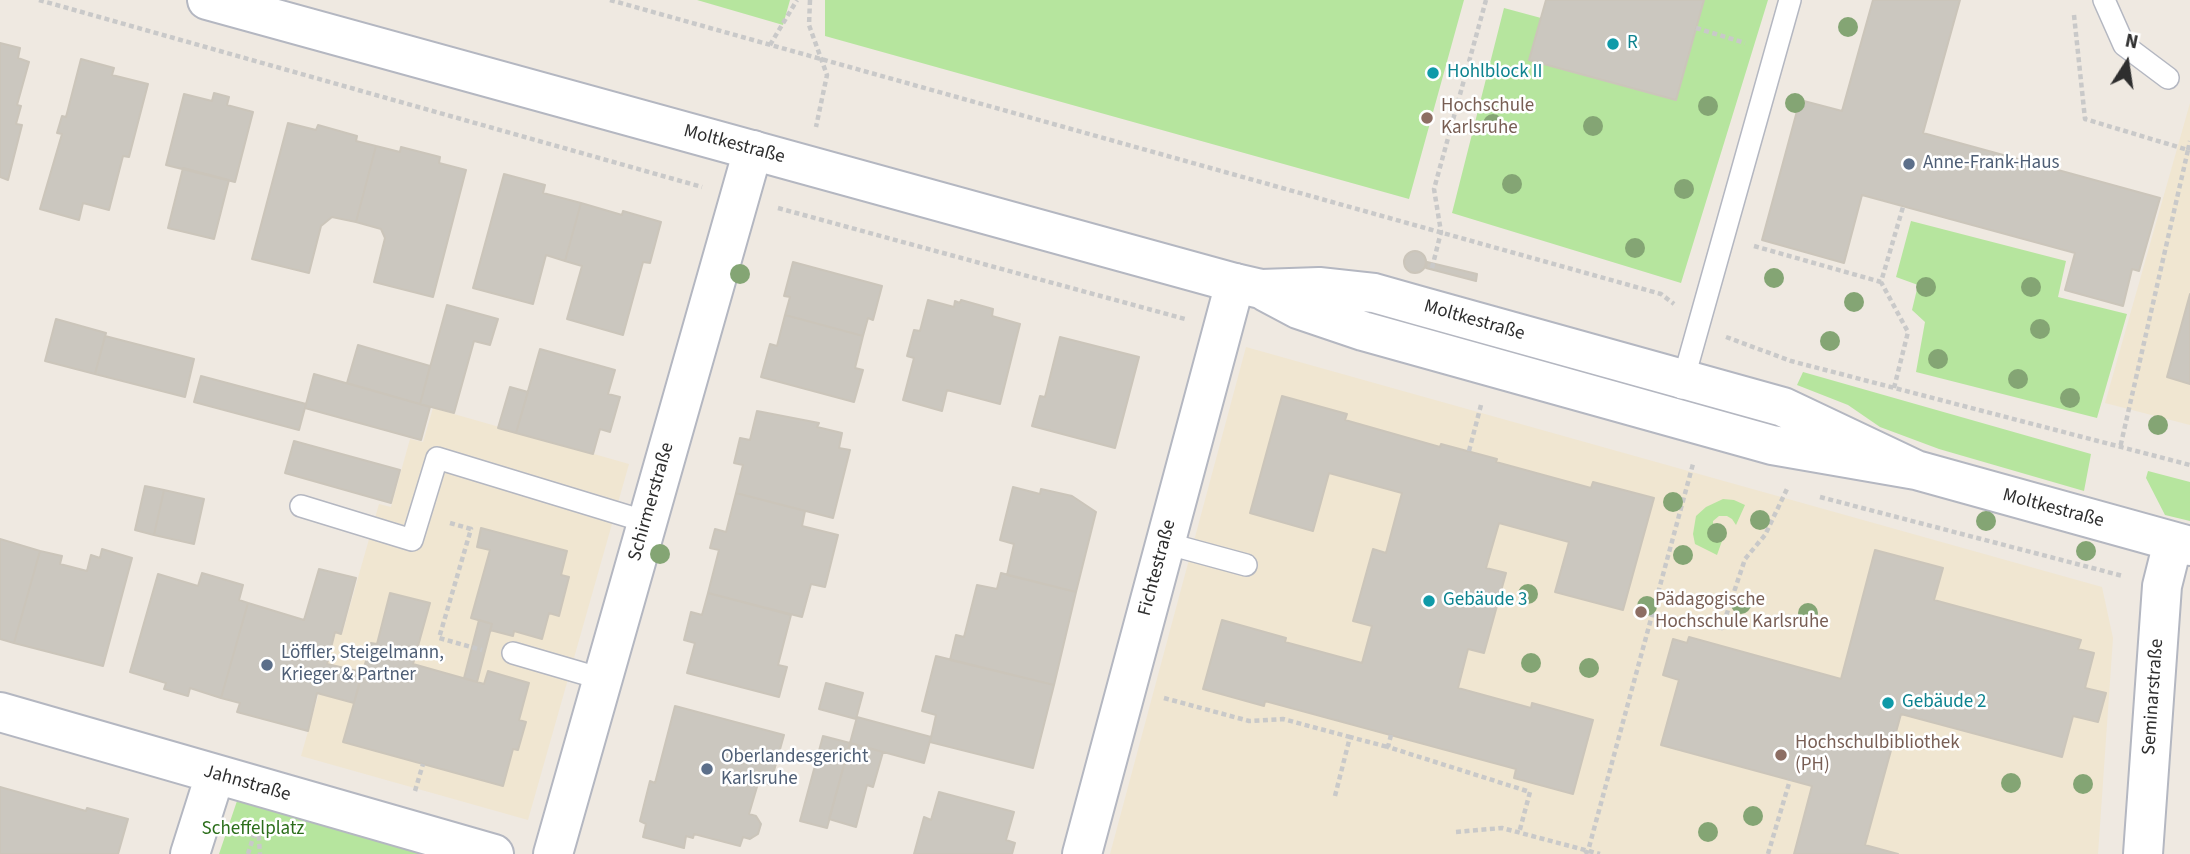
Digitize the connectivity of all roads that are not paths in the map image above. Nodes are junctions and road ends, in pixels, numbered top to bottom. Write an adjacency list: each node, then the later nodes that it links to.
1 (207, 0): 5 (main road, Moltkestraße)
2 (1790, 0): 7 (lane)
3 (2104, 0): 4 (lane)
4 (2168, 78)
5 (753, 150): 6 (main road, Moltkestraße); 11 (main road, Schirmerstraße)
6 (1248, 286): 7 (main road, Moltkestraße); 8 (main road, Moltkestraße); 12 (main road, Fichtestraße)
7 (1683, 380): 8 (lane); 9 (main road, Moltkestraße)
8 (1673, 417): 9 (main road, Moltkestraße)
9 (1916, 470): 13 (main road, Moltkestraße)
10 (301, 506): 11 (lane)
11 (647, 522): 16 (main road, Schirmerstraße)
12 (1164, 543): 14 (lane); 22 (main road, Fichtestraße)
13 (2182, 544): 23 (main road, Seminarstraße)
14 (1246, 565)
15 (513, 653): 16 (lane)
16 (602, 679): 21 (main road, Schirmerstraße)
17 (0, 712): 18 (main road, Jahnstraße)
18 (215, 775): 19 (main road); 20 (main road, Jahnstraße)
19 (190, 854)
20 (494, 854)
21 (553, 854)
22 (1082, 854)
23 (2143, 854)

